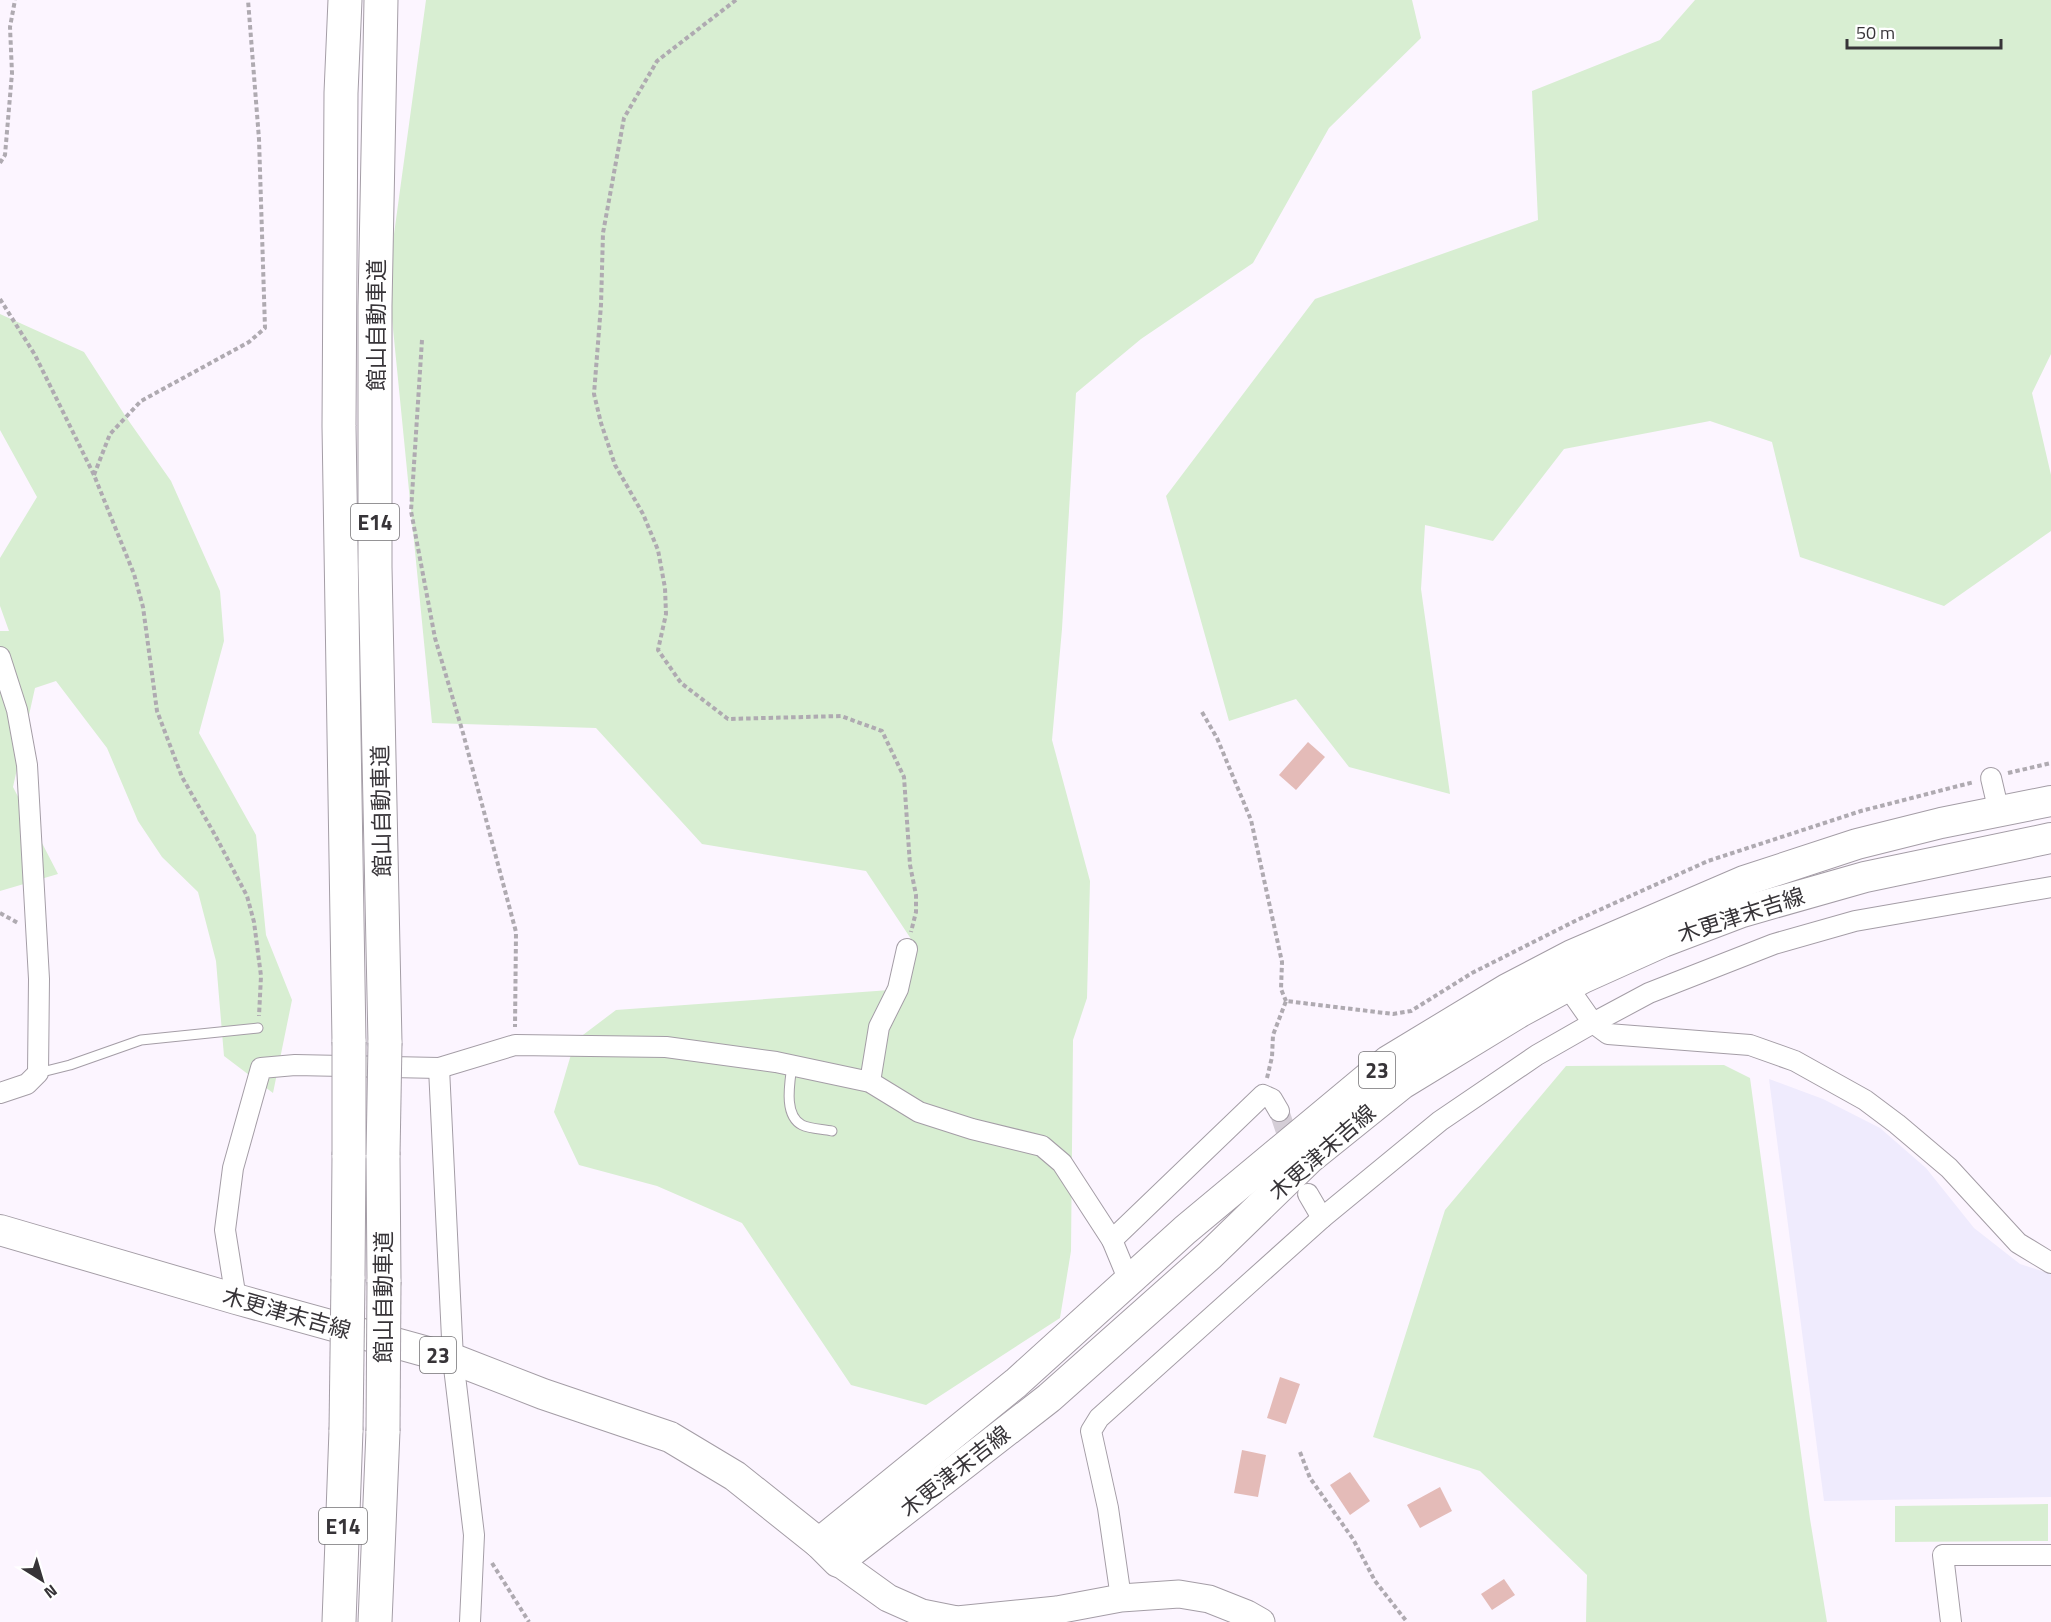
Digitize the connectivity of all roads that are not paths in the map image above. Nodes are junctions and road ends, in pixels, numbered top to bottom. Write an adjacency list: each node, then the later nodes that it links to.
1 (345, 0): 31 (highway, 館山自動車道 / E14, bridge)
2 (381, 0): 32 (highway, 館山自動車道 / E14, bridge)
3 (0, 657): 15 (street)
4 (1991, 778): 6 (street)
5 (2051, 801): 6 (main road, 木更津末吉線 / 23)
6 (1999, 812): 25 (main road, 木更津末吉線 / 23)
7 (2051, 838): 10 (main road, 木更津末吉線 / 23)
8 (2051, 887): 11 (street)
9 (907, 949): 16 (street)
10 (1567, 986): 11 (street); 28 (main road, 木更津末吉線 / 23)
11 (1593, 1023): 21 (street); 24 (street)
12 (258, 1028): 15 (lane)
13 (792, 1065): 14 (street); 16 (street); 19 (lane)
14 (439, 1068): 26 (street); 27 (street)
15 (38, 1072): 17 (street)
16 (870, 1082): 23 (street)
17 (0, 1093)
18 (1278, 1111): 23 (street)
19 (832, 1131)
20 (1308, 1194): 21 (street)
21 (1322, 1218): 30 (street)
22 (0, 1230): 26 (main road, 木更津末吉線 / 23)
23 (1112, 1240): 25 (street)
24 (2051, 1263)
25 (1129, 1281): 28 (main road, 木更津末吉線 / 23)
26 (236, 1299): 27 (main road, 木更津末吉線 / 23)
27 (453, 1359): 28 (main road, 木更津末吉線 / 23); 33 (street)
28 (828, 1553): 30 (street)
29 (2051, 1555): 35 (street)
30 (1121, 1598): 34 (street)
31 (339, 1622)
32 (375, 1622)
33 (470, 1622)
34 (1261, 1622)
35 (1951, 1622)

